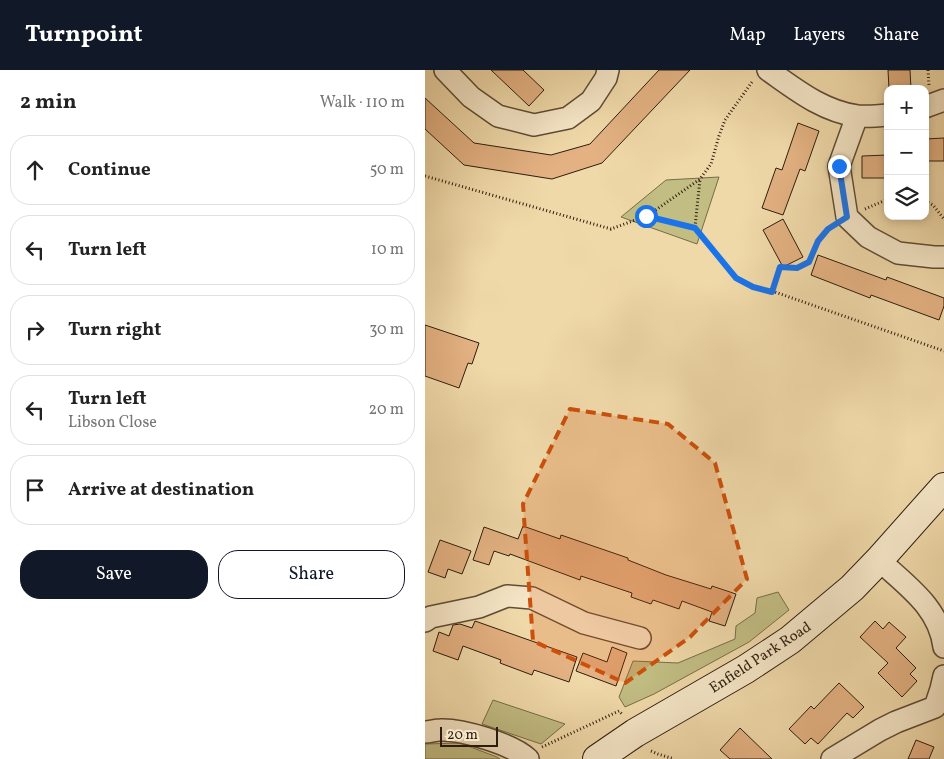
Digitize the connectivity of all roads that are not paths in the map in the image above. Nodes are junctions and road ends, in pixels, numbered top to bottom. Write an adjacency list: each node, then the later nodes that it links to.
1 (445, 70): 2 (street)
2 (608, 70)
3 (762, 73): 6 (street)
4 (944, 100): 5 (street)
5 (929, 106)
6 (857, 116): 7 (street); 8 (street)
7 (884, 116)
8 (944, 256)
9 (944, 487): 10 (street, Enfield Park Road)
10 (879, 560): 13 (street); 18 (street, Enfield Park Road)
11 (425, 621): 12 (street)
12 (640, 638)
13 (944, 644)
14 (944, 676): 15 (street)
15 (939, 712): 19 (street)
16 (425, 732): 17 (street)
17 (526, 757)
18 (597, 759)
19 (832, 759)

